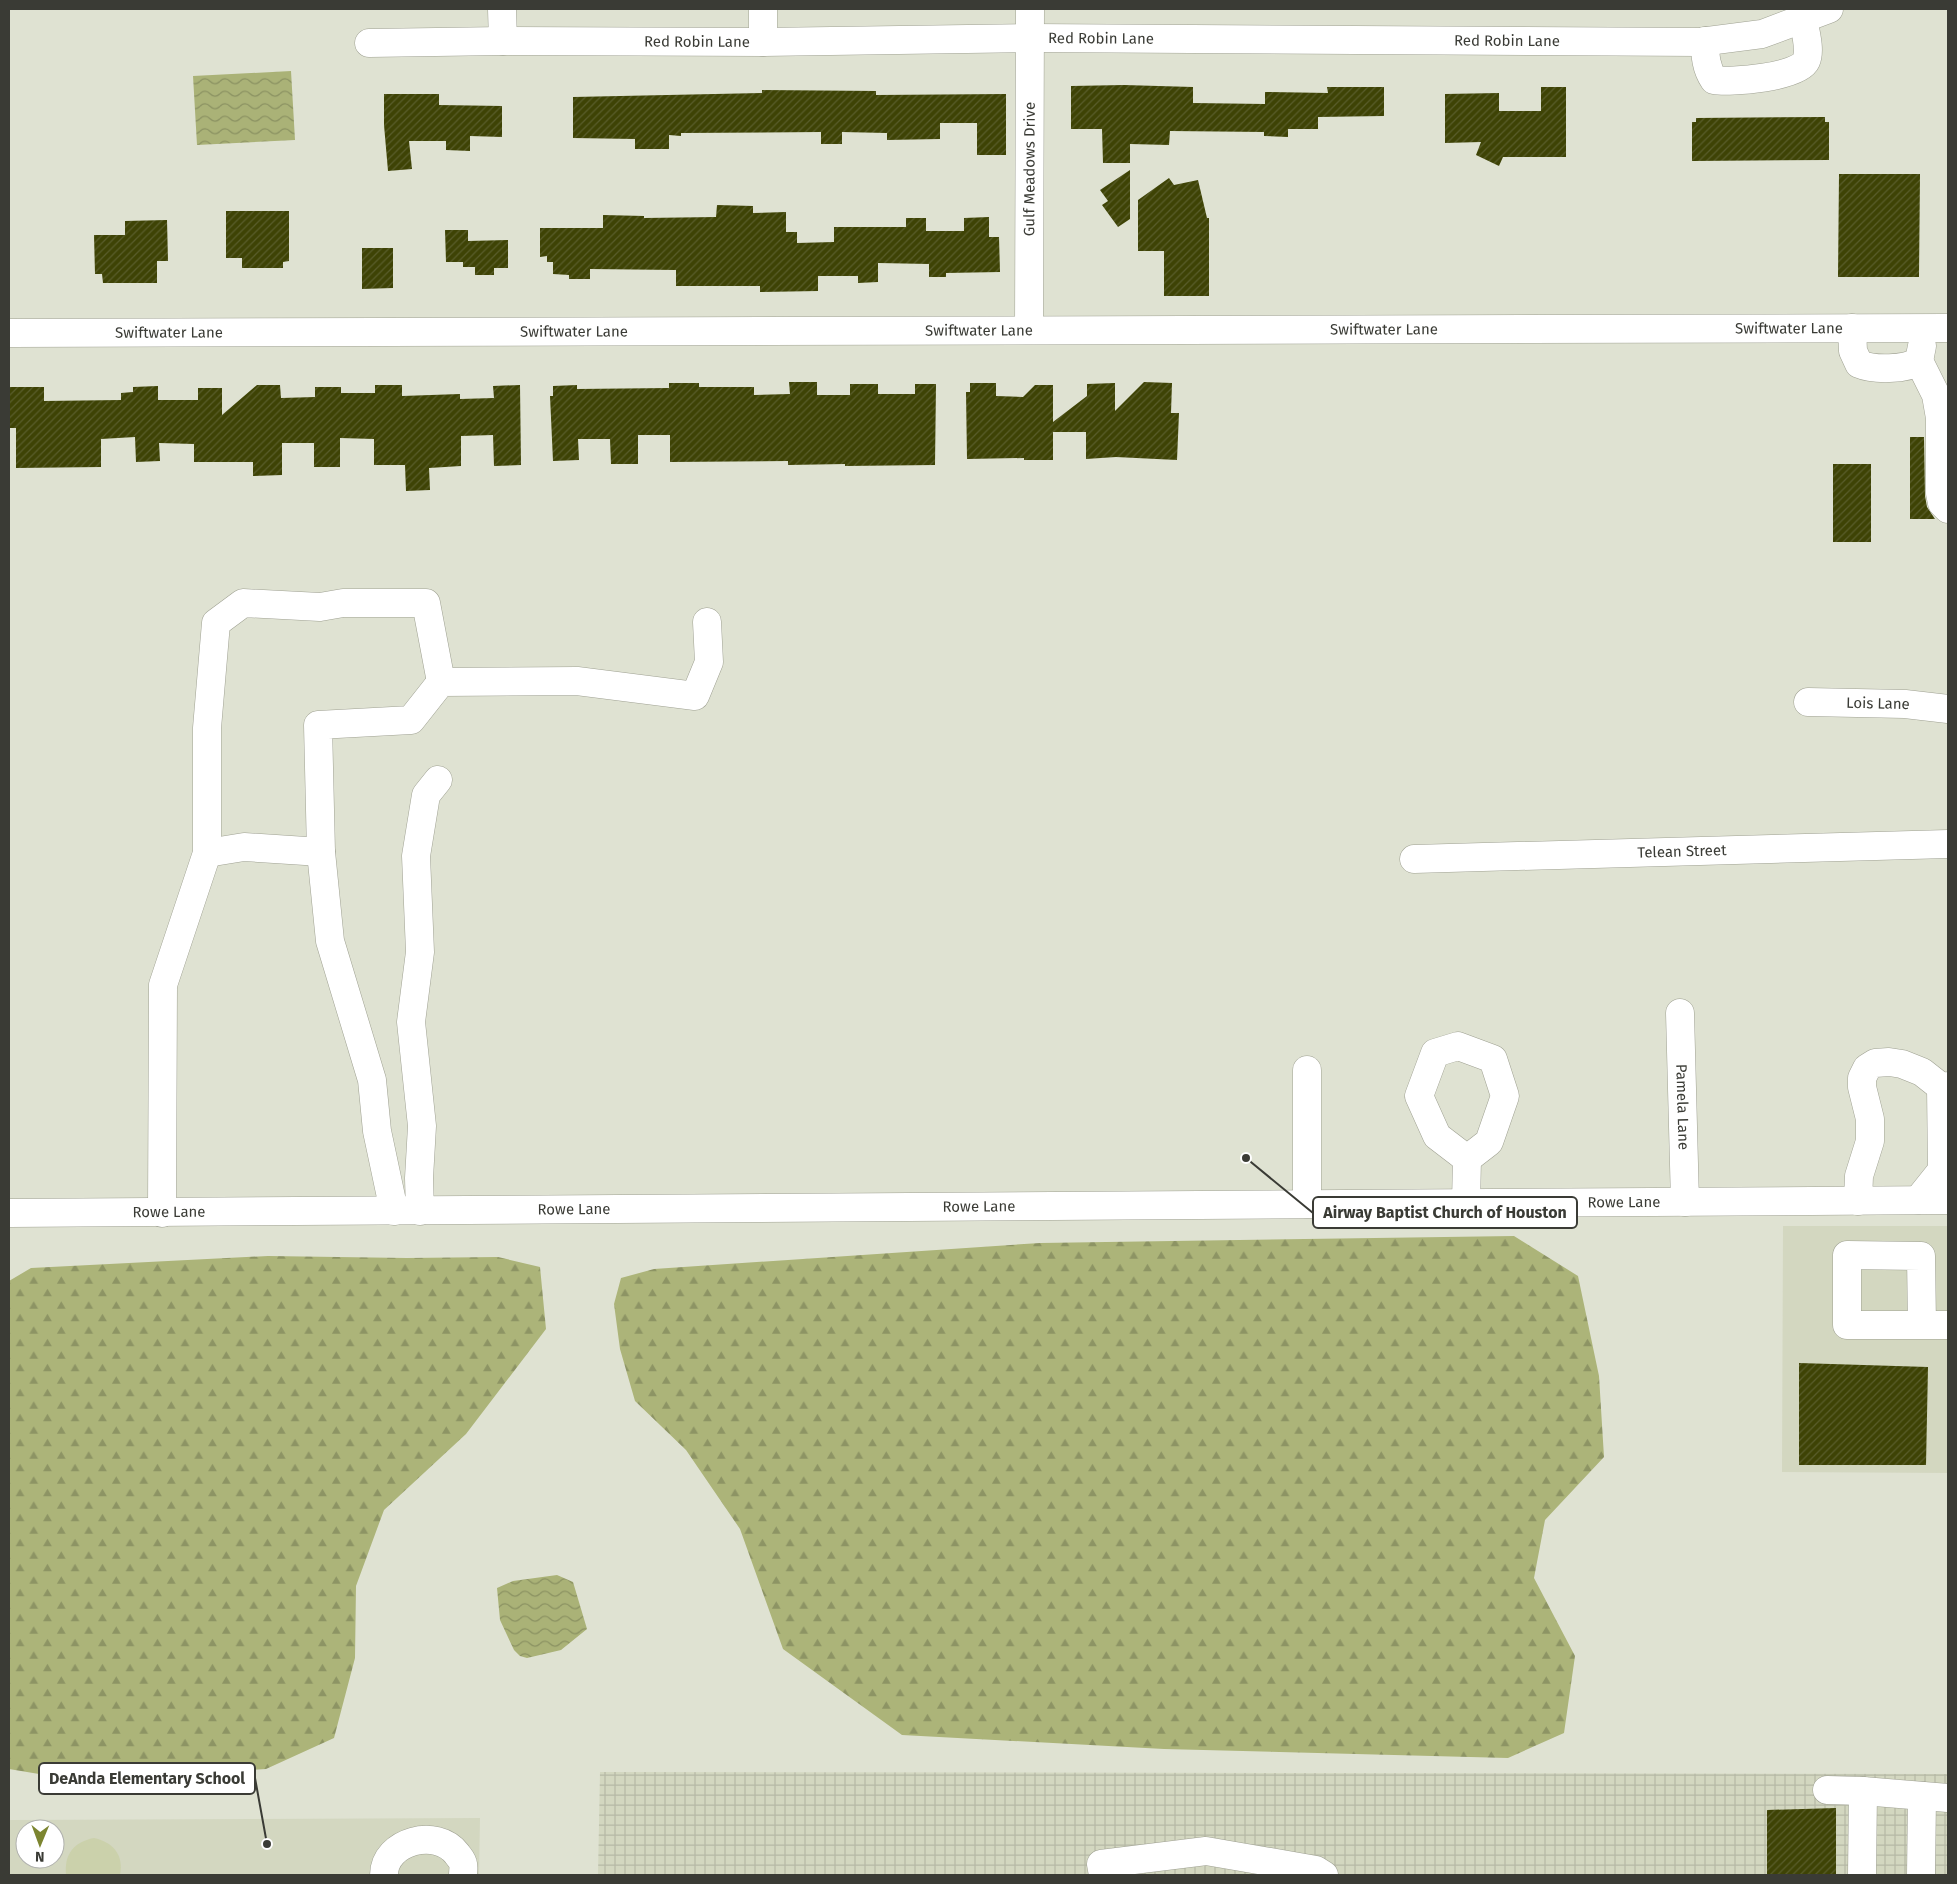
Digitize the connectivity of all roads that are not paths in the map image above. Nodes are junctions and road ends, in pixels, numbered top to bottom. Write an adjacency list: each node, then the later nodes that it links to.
1 (502, 9): 7 (street)
2 (763, 9): 8 (street)
3 (1030, 9): 6 (street, Gulf Meadows Drive)
4 (1829, 9): 5 (street, Red Robin Lane)
5 (1803, 19): 9 (street, Red Robin Lane); 9 (street)
6 (1030, 38): 8 (street, Red Robin Lane); 9 (street, Red Robin Lane); 13 (street, Gulf Meadows Drive)
7 (503, 41): 8 (street, Red Robin Lane); 10 (street, Red Robin Lane)
8 (763, 42)
9 (1705, 42)
10 (369, 43)
11 (1852, 328): 12 (street, Swiftwater Lane); 13 (street, Swiftwater Lane); 15 (street)
12 (1936, 328): 15 (street)
13 (1029, 330): 14 (street, Swiftwater Lane)
14 (9, 334)
15 (1919, 361): 16 (street)
16 (1944, 439): 17 (street)
17 (1948, 509)
18 (707, 622): 19 (street)
19 (440, 682): 24 (street); 25 (street)
20 (1808, 702): 21 (street, Lois Lane)
21 (1948, 709)
22 (438, 780): 37 (street)
23 (1948, 844): 26 (street, Telean Street)
24 (320, 852): 25 (street); 37 (street)
25 (207, 853): 39 (street)
26 (1414, 859)
27 (1680, 1013): 34 (street, Pamela Lane)
28 (1307, 1070): 36 (street)
29 (1945, 1087): 31 (street); 33 (street)
30 (1468, 1158): 35 (street)
31 (1918, 1200): 32 (street, Rowe Lane); 33 (street, Rowe Lane)
32 (1948, 1200)
33 (1858, 1201): 34 (street, Rowe Lane)
34 (1685, 1202): 35 (street, Rowe Lane)
35 (1466, 1203): 36 (street, Rowe Lane)
36 (1307, 1204): 37 (street, Rowe Lane)
37 (407, 1211): 39 (street, Rowe Lane)
38 (9, 1213): 39 (street, Rowe Lane)
39 (162, 1213)
40 (1827, 1790): 41 (street)
41 (1863, 1791): 42 (street); 47 (street)
42 (1935, 1797): 48 (street)
43 (384, 1875): 44 (street)
44 (463, 1875)
45 (1104, 1875): 46 (street)
46 (1324, 1875)
47 (1862, 1875)
48 (1921, 1875)

